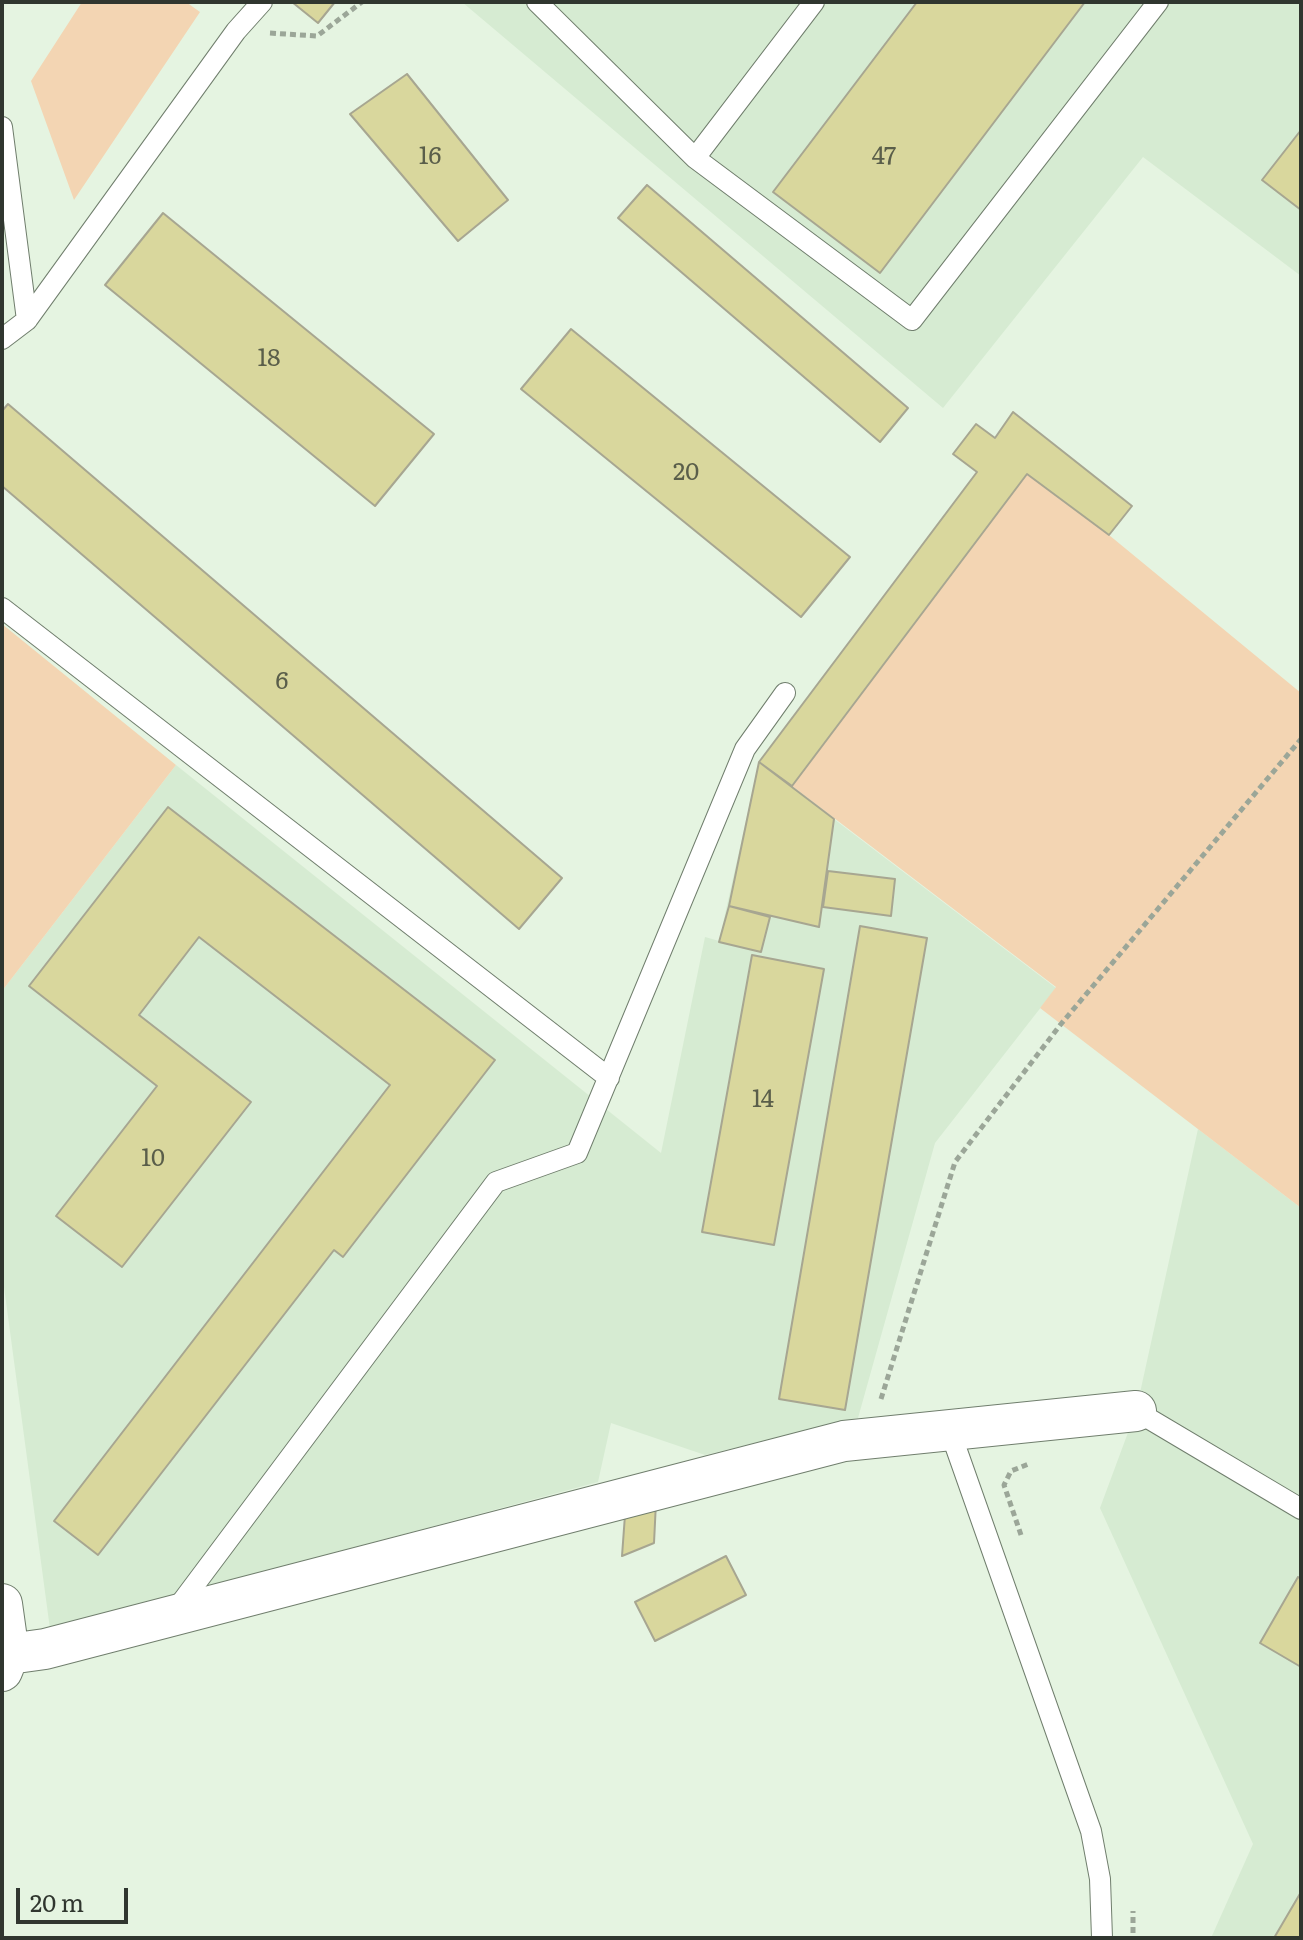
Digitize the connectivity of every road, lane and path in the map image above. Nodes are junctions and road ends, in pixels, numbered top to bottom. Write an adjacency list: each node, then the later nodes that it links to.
1 (262, 2): 6 (lane)
2 (362, 2): 6 (path)
3 (537, 2): 8 (lane)
4 (814, 2): 8 (lane)
5 (1158, 2): 8 (lane)
6 (236, 31): 9 (lane)
7 (2, 127): 9 (lane)
8 (695, 158)
9 (27, 320): 10 (lane)
10 (2, 339)
11 (2, 608): 14 (lane)
12 (785, 693): 14 (lane)
13 (1301, 739): 17 (path)
14 (609, 1078): 22 (lane)
15 (1136, 1411): 16 (street); 19 (lane)
16 (950, 1431): 17 (street); 25 (lane)
17 (868, 1439): 22 (street)
18 (1036, 1460): 20 (path)
19 (1301, 1509)
20 (1024, 1545)
21 (2, 1604): 23 (street)
22 (171, 1616): 23 (street)
23 (6, 1662)
24 (1133, 1908): 26 (path)
25 (1102, 1938)
26 (1132, 1938)

